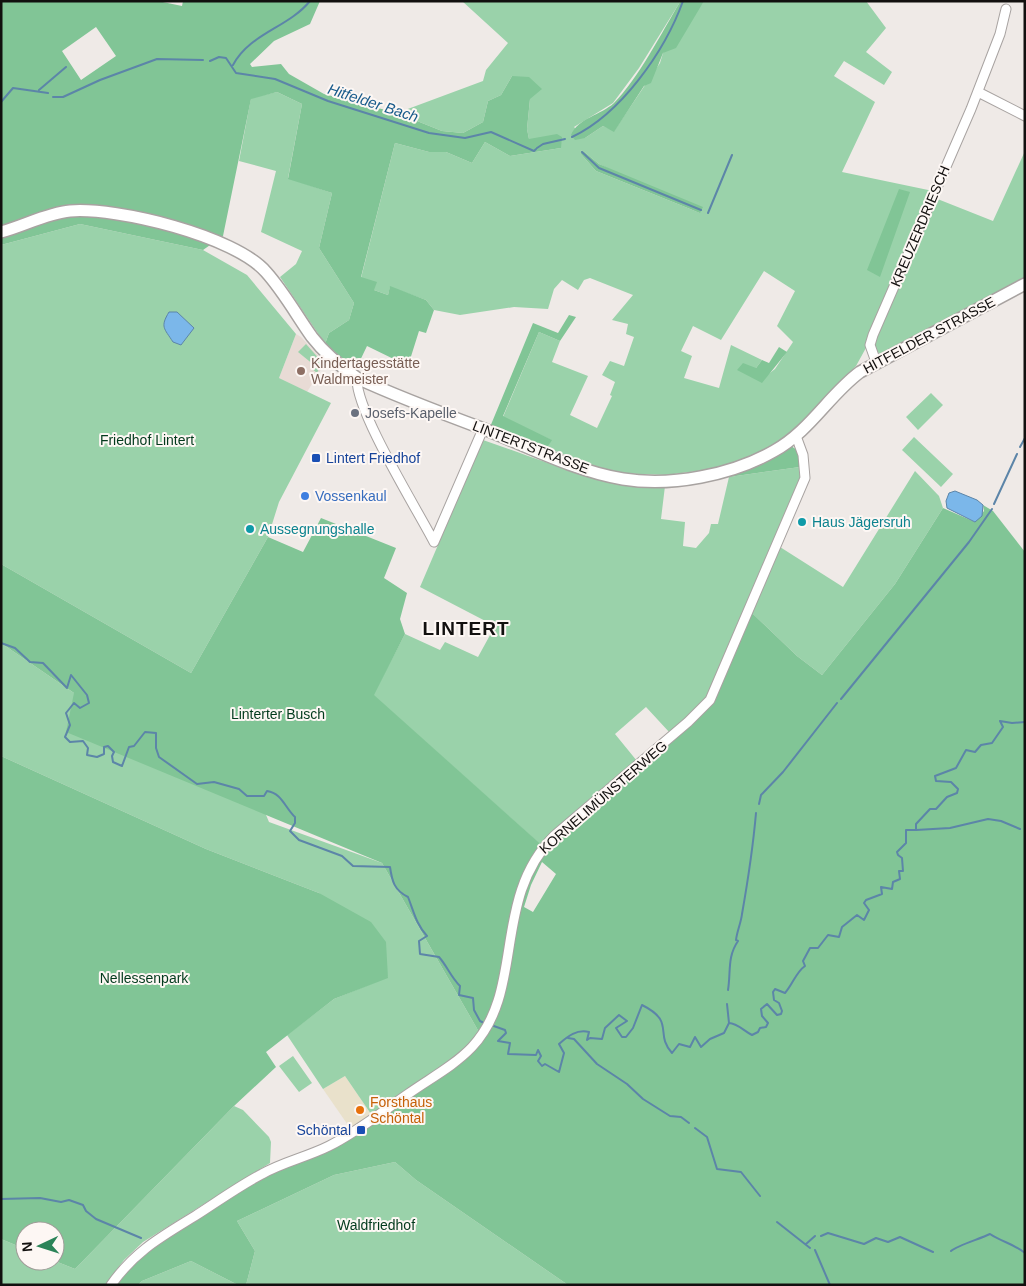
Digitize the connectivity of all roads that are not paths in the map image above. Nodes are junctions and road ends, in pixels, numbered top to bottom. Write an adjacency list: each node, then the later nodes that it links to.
1 (1006, 9): 2 (street, KREUZERDRIESCH)
2 (978, 92): 3 (street); 6 (street, KREUZERDRIESCH)
3 (1025, 116)
4 (1, 232): 7 (main road, LINTERTSTRASSE)
5 (1025, 284): 6 (main road, HITFELDER STRASSE)
6 (876, 362): 9 (main road, HITFELDER STRASSE)
7 (357, 378): 8 (main road, LINTERTSTRASSE); 8 (street)
8 (484, 429): 9 (main road, LINTERTSTRASSE)
9 (796, 436): 10 (street, KORNELIMÜNSTERWEG)
10 (111, 1285)

